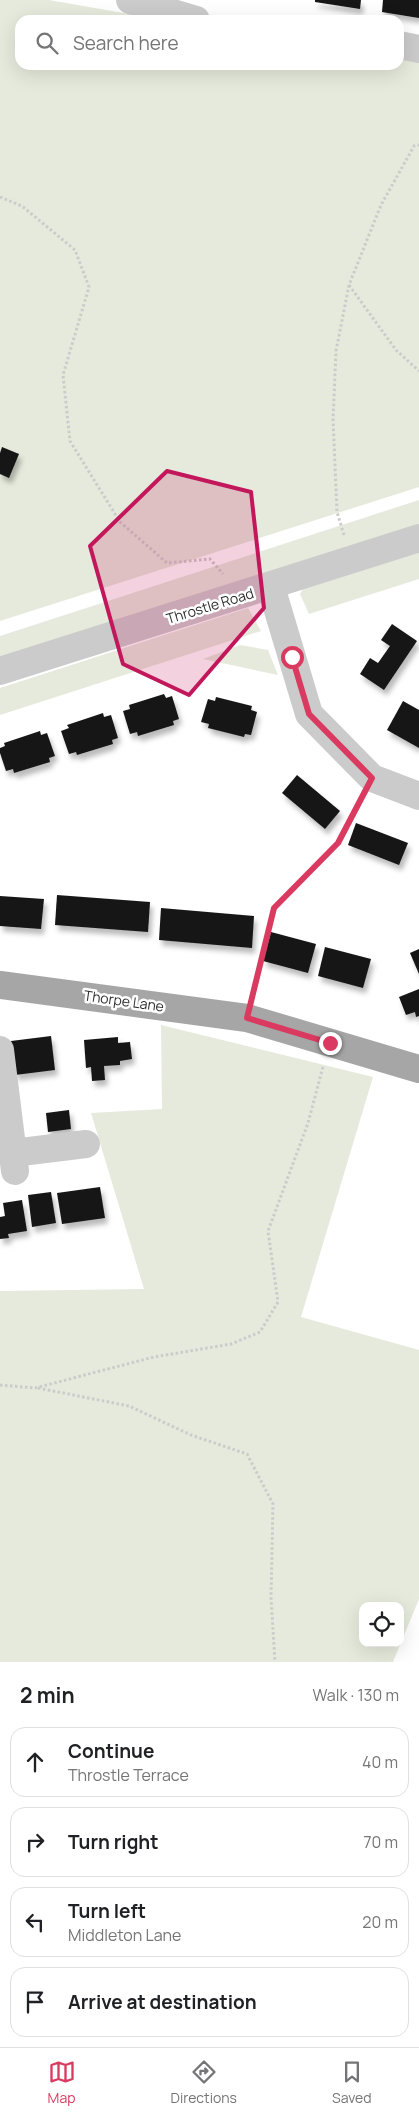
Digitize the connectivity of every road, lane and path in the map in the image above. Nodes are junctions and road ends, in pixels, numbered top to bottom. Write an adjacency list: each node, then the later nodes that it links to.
1 (130, 0): 2 (street)
2 (180, 15)
3 (404, 46): 4 (street)
4 (419, 49)
5 (419, 145): 7 (path)
6 (0, 197): 12 (path)
7 (349, 285): 8 (path); 10 (path)
8 (419, 372)
9 (419, 538): 10 (street, Throstle Road)
10 (352, 560): 11 (street, Throstle Road)
11 (271, 587): 12 (street, Throstle Road); 14 (street)
12 (245, 595): 13 (street, Throstle Road)
13 (0, 672)
14 (372, 778): 15 (street); 17 (path)
15 (419, 796)
16 (0, 985): 17 (main road, Thorpe Lane)
17 (247, 1018): 18 (main road, Thorpe Lane)
18 (330, 1043): 20 (main road, Thorpe Lane); 23 (path)
19 (0, 1050): 21 (street)
20 (419, 1068)
21 (86, 1144)
22 (0, 1386): 23 (path)
23 (35, 1388): 24 (path)
24 (274, 1662)

